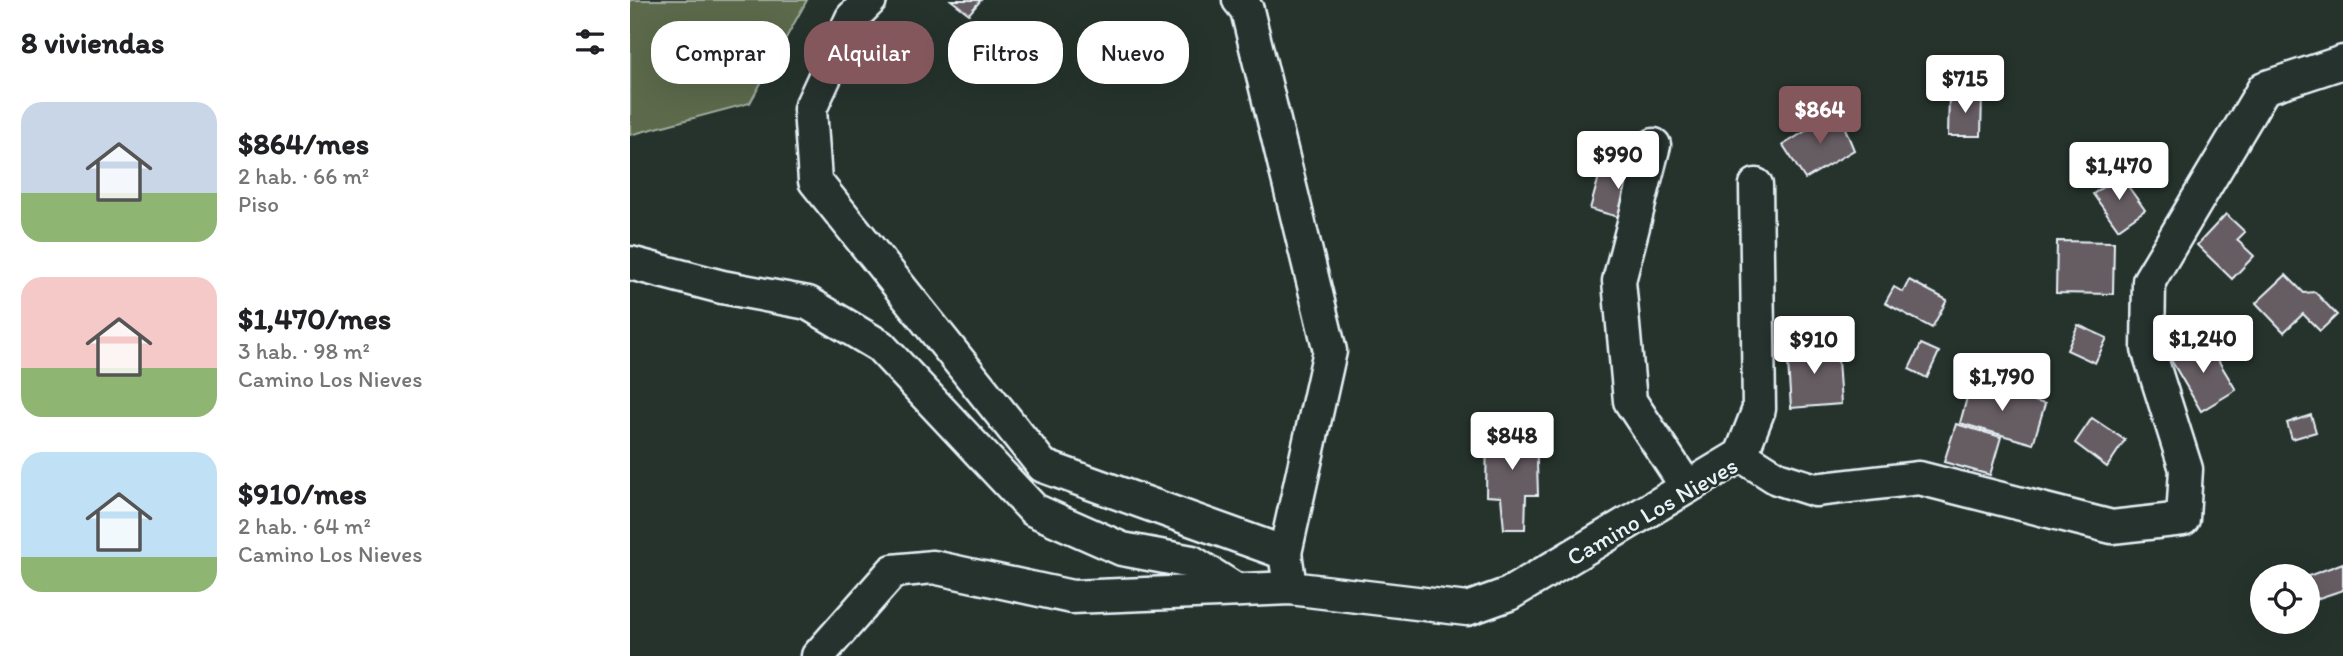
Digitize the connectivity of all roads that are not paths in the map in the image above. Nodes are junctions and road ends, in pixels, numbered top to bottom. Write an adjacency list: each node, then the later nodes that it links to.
1 (870, 0): 9 (street)
2 (1239, 0): 9 (street)
3 (2343, 62): 7 (street, Camino Los Nieves)
4 (1654, 145): 8 (street)
5 (1756, 185): 7 (street)
6 (630, 263): 11 (street)
7 (1741, 455): 8 (street, Camino Los Nieves)
8 (1687, 487): 10 (street, Camino Los Nieves)
9 (1285, 553): 10 (street)
10 (1290, 588): 11 (street, Camino Los Nieves)
11 (1236, 590): 12 (street, Camino Los Nieves)
12 (818, 656)

